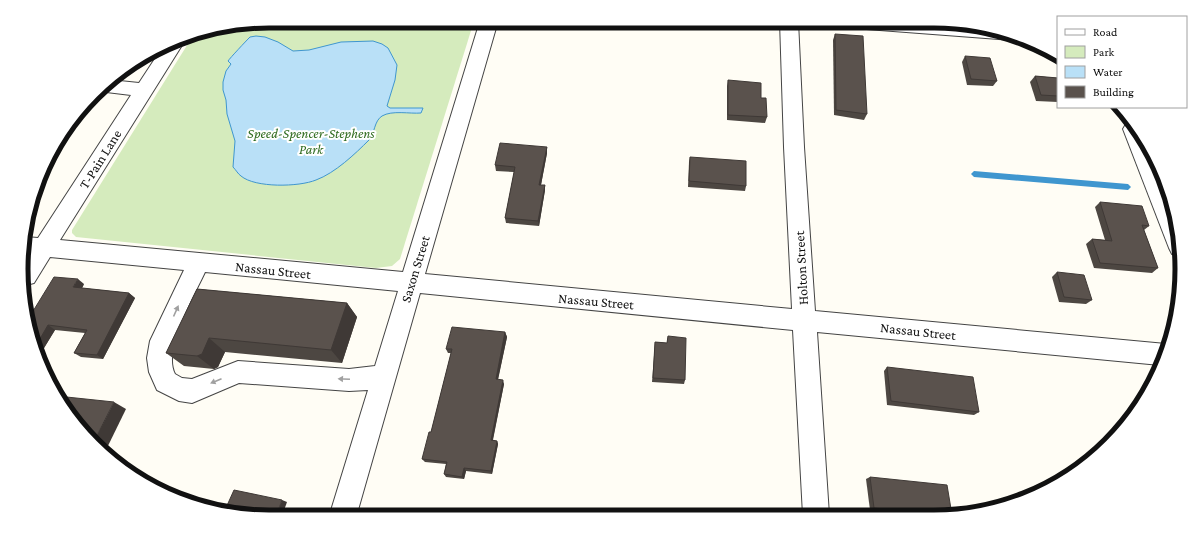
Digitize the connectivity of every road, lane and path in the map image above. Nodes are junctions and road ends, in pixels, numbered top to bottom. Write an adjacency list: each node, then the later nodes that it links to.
1 (488, 28): 11 (street, Saxon Street)
2 (789, 28): 12 (street, Holton Street)
3 (170, 49): 5 (street, T-Pain Lane)
4 (111, 87): 5 (street)
5 (144, 90): 8 (street, T-Pain Lane)
6 (1138, 141): 7 (street)
7 (1170, 223)
8 (35, 247): 9 (street, Nassau Street); 10 (street, T-Pain Lane)
9 (198, 263): 11 (street, Nassau Street); 14 (street, one-way to 9)
10 (28, 269)
11 (411, 283): 12 (street, Nassau Street); 14 (street, Saxon Street)
12 (804, 320): 13 (street, Nassau Street); 16 (street, Holton Street)
13 (1159, 354)
14 (383, 377): 15 (street, Saxon Street)
15 (344, 510)
16 (816, 510)

